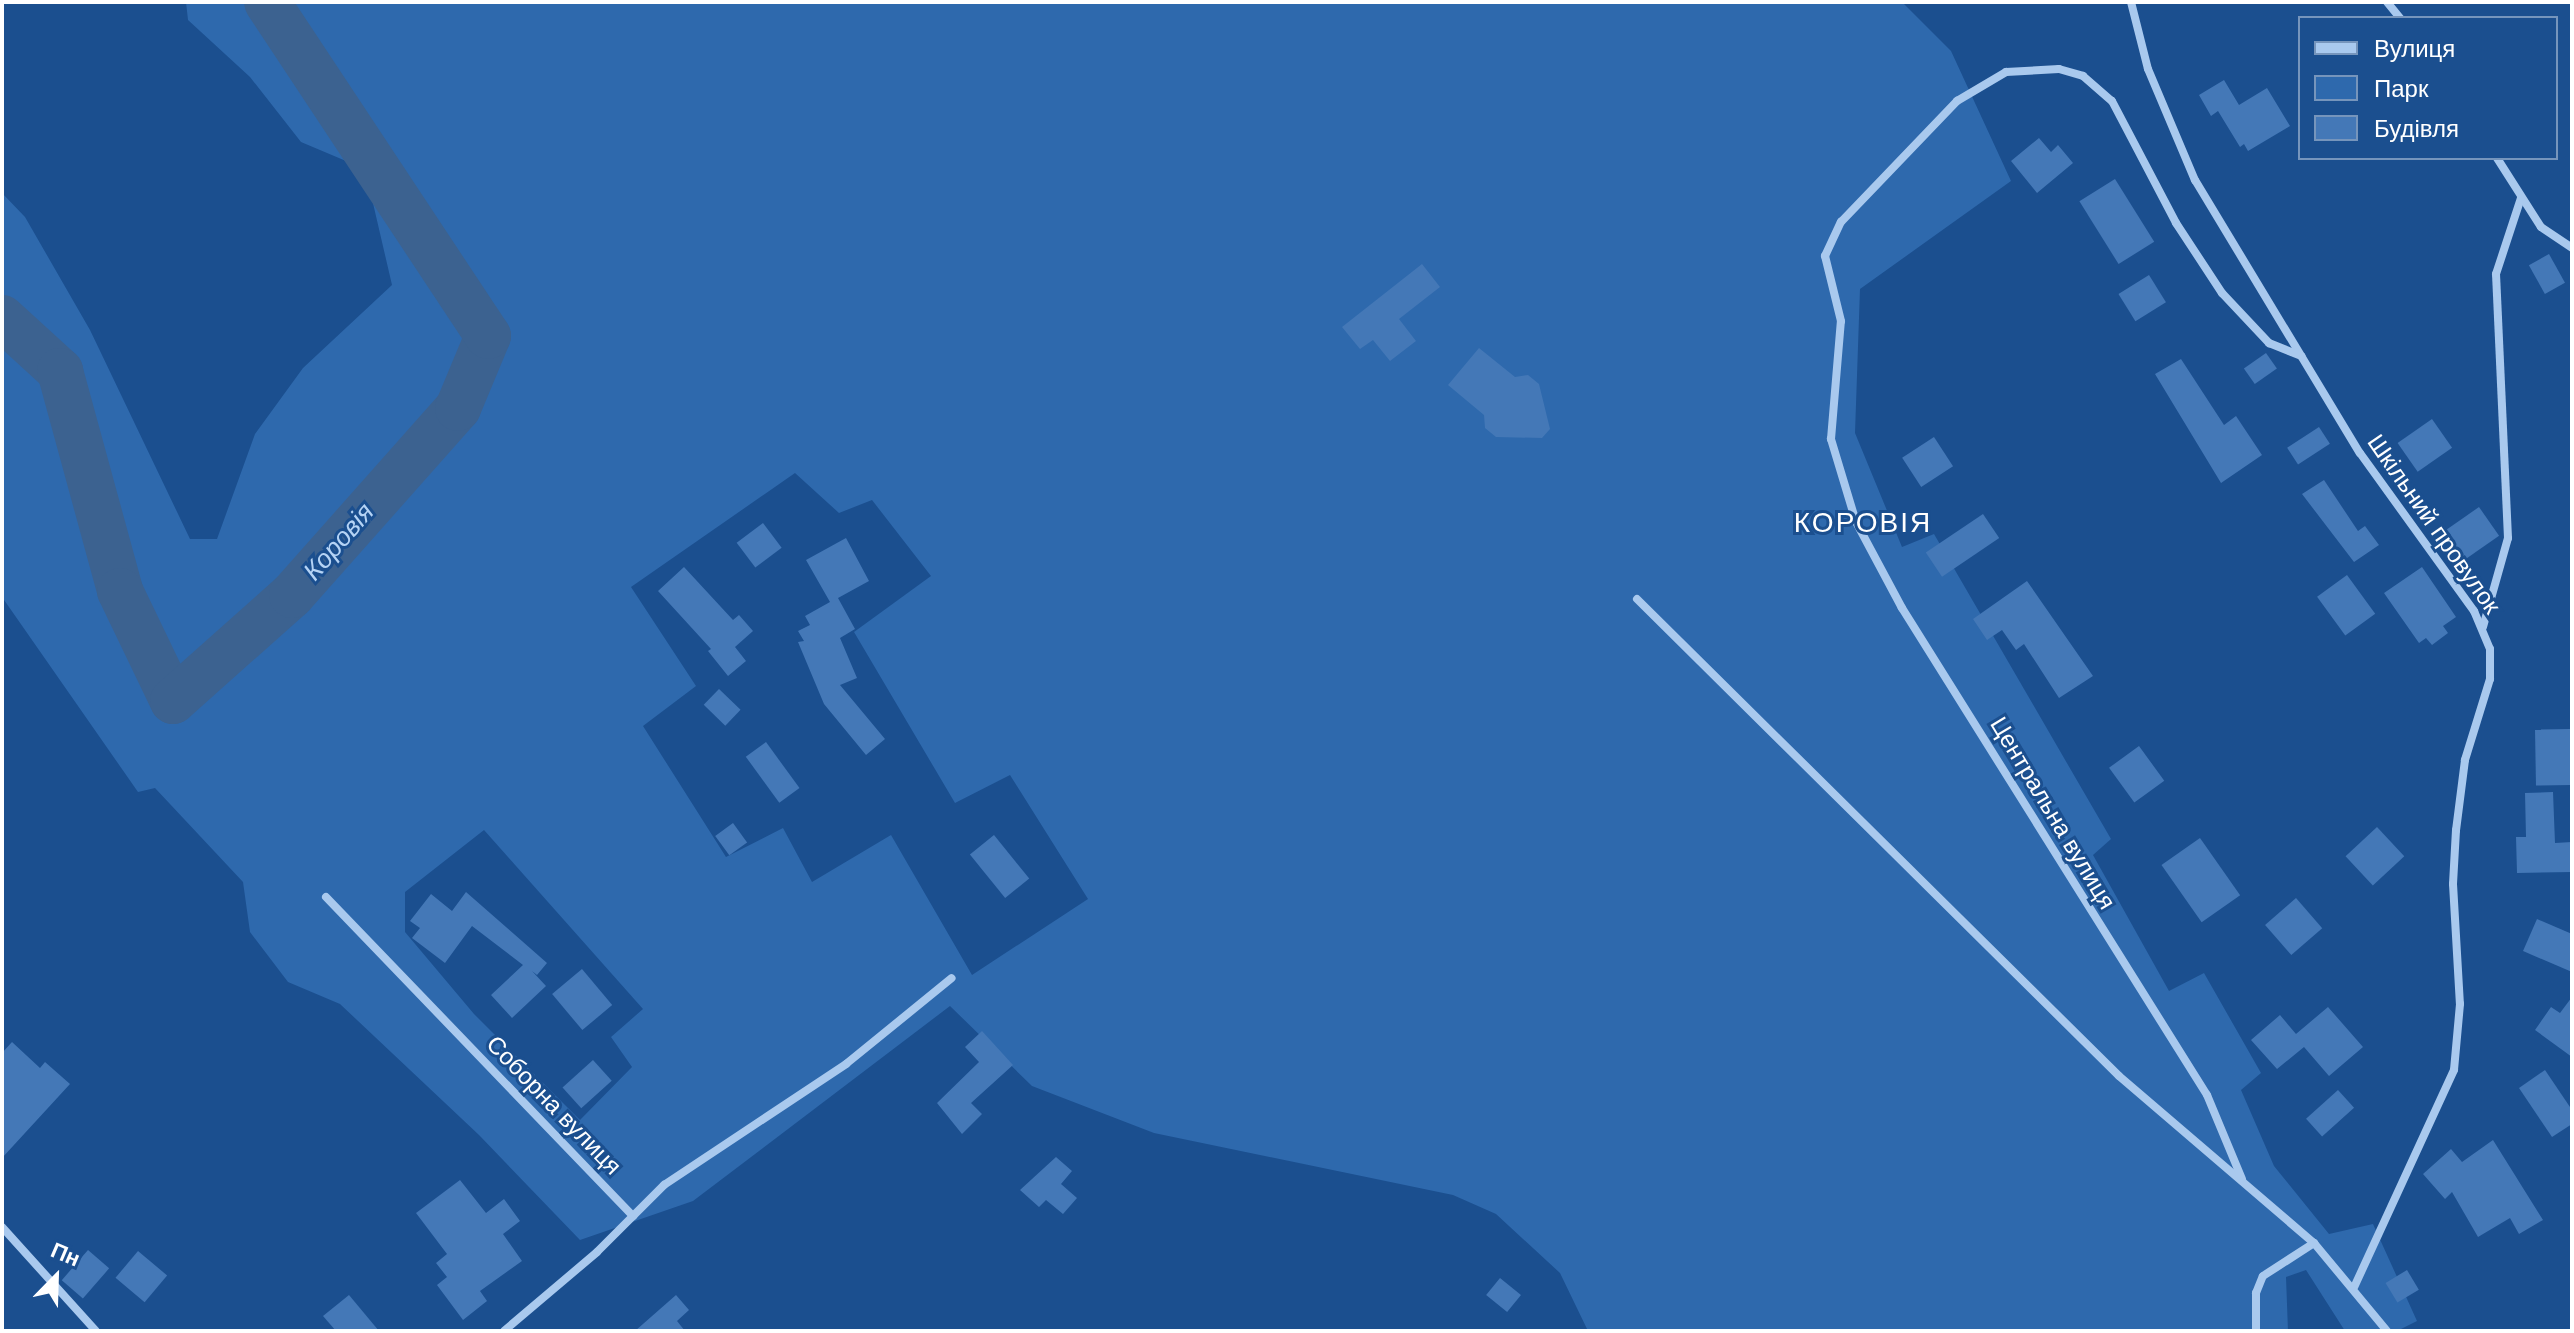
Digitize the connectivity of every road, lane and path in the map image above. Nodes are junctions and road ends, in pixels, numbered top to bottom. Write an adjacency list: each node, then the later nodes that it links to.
1 (2131, 2): 5 (street, Шкільний провулок)
2 (2498, 160): 3 (street)
3 (2521, 198): 4 (street); 7 (street)
4 (2572, 248)
5 (2301, 356): 7 (street, Шкільний провулок); 10 (street, Центральна вулиця)
6 (1637, 599): 10 (street)
7 (2483, 627): 14 (street, Шкільний провулок)
8 (326, 897): 11 (street, Соборна вулиця)
9 (952, 978): 11 (street)
10 (2242, 1179): 13 (street, Центральна вулиця)
11 (633, 1216): 16 (street)
12 (2, 1227): 15 (street)
13 (2314, 1243): 14 (street, Центральна вулиця); 17 (street)
14 (2354, 1287): 18 (street, Центральна вулиця)
15 (96, 1331)
16 (504, 1331)
17 (2256, 1331)
18 (2387, 1331)

